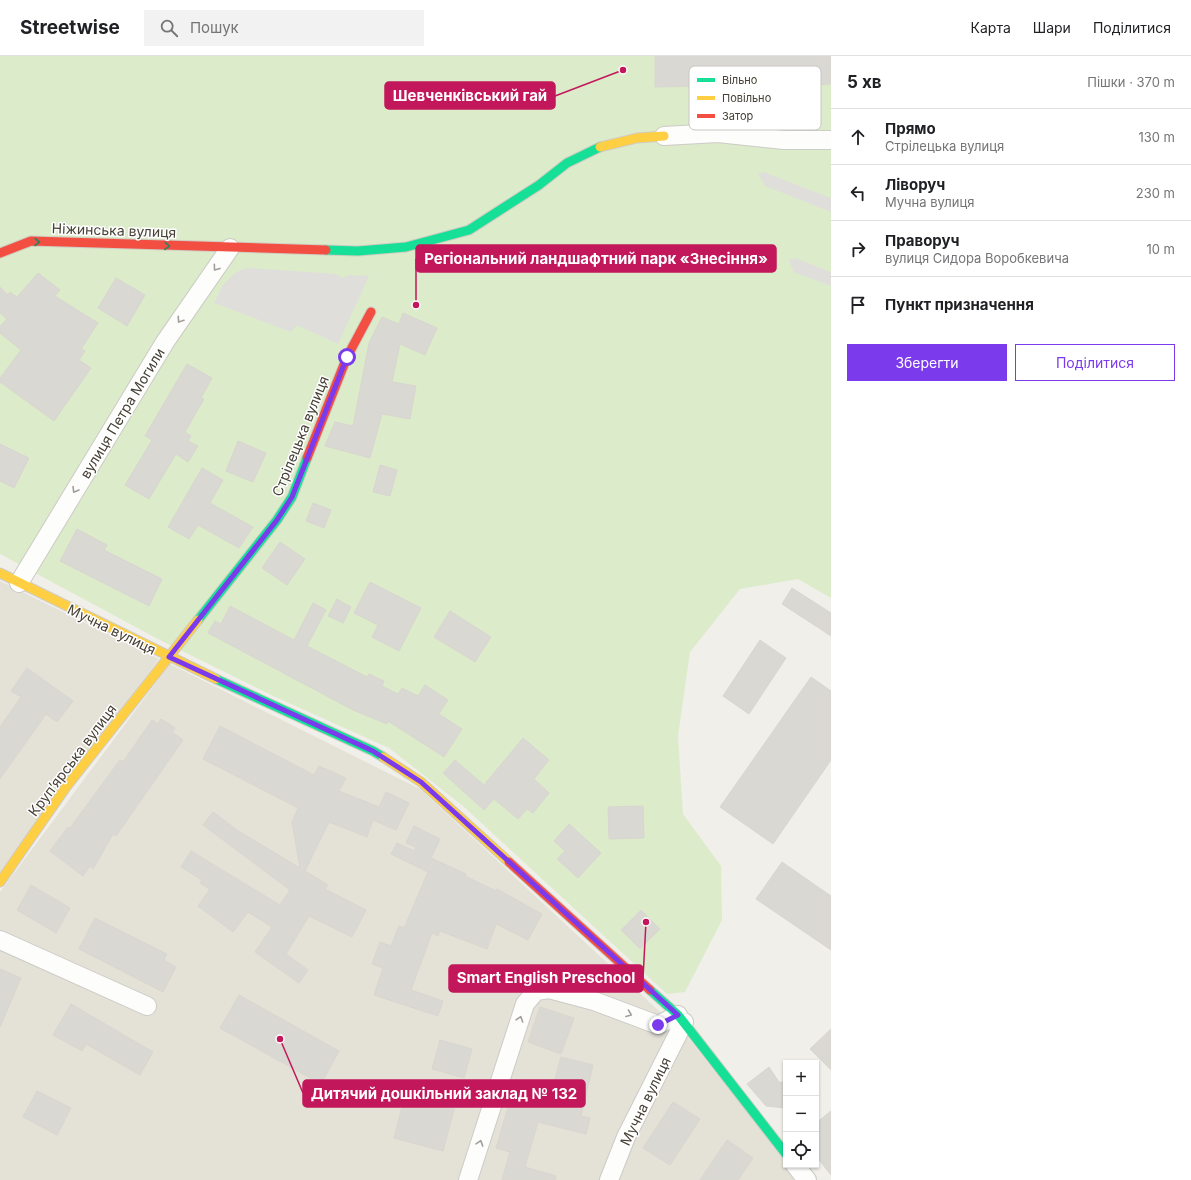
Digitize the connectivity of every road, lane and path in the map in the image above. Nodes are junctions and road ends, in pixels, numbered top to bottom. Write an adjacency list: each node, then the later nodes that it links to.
1 (664, 136): 2 (street); 3 (street, Ніжинська вулиця)
2 (831, 140)
3 (230, 248): 4 (street, Ніжинська вулиця, one-way to 3); 7 (street, вулиця Петра Могили, one-way to 7)
4 (0, 253)
5 (371, 312): 8 (street, Стрілецька вулиця)
6 (0, 573): 7 (street, Мучна вулиця)
7 (19, 583): 8 (street, Мучна вулиця)
8 (169, 657): 9 (street, Крупʼярська вулиця); 12 (street, Мучна вулиця)
9 (0, 882)
10 (0, 940): 11 (street)
11 (147, 1006)
12 (681, 1018): 13 (street, Мучна вулиця); 15 (street, one-way to 12); 16 (street, Мучна вулиця)
13 (783, 1150)
14 (797, 1168): 17 (street)
15 (468, 1180)
16 (609, 1180)
17 (807, 1180)

